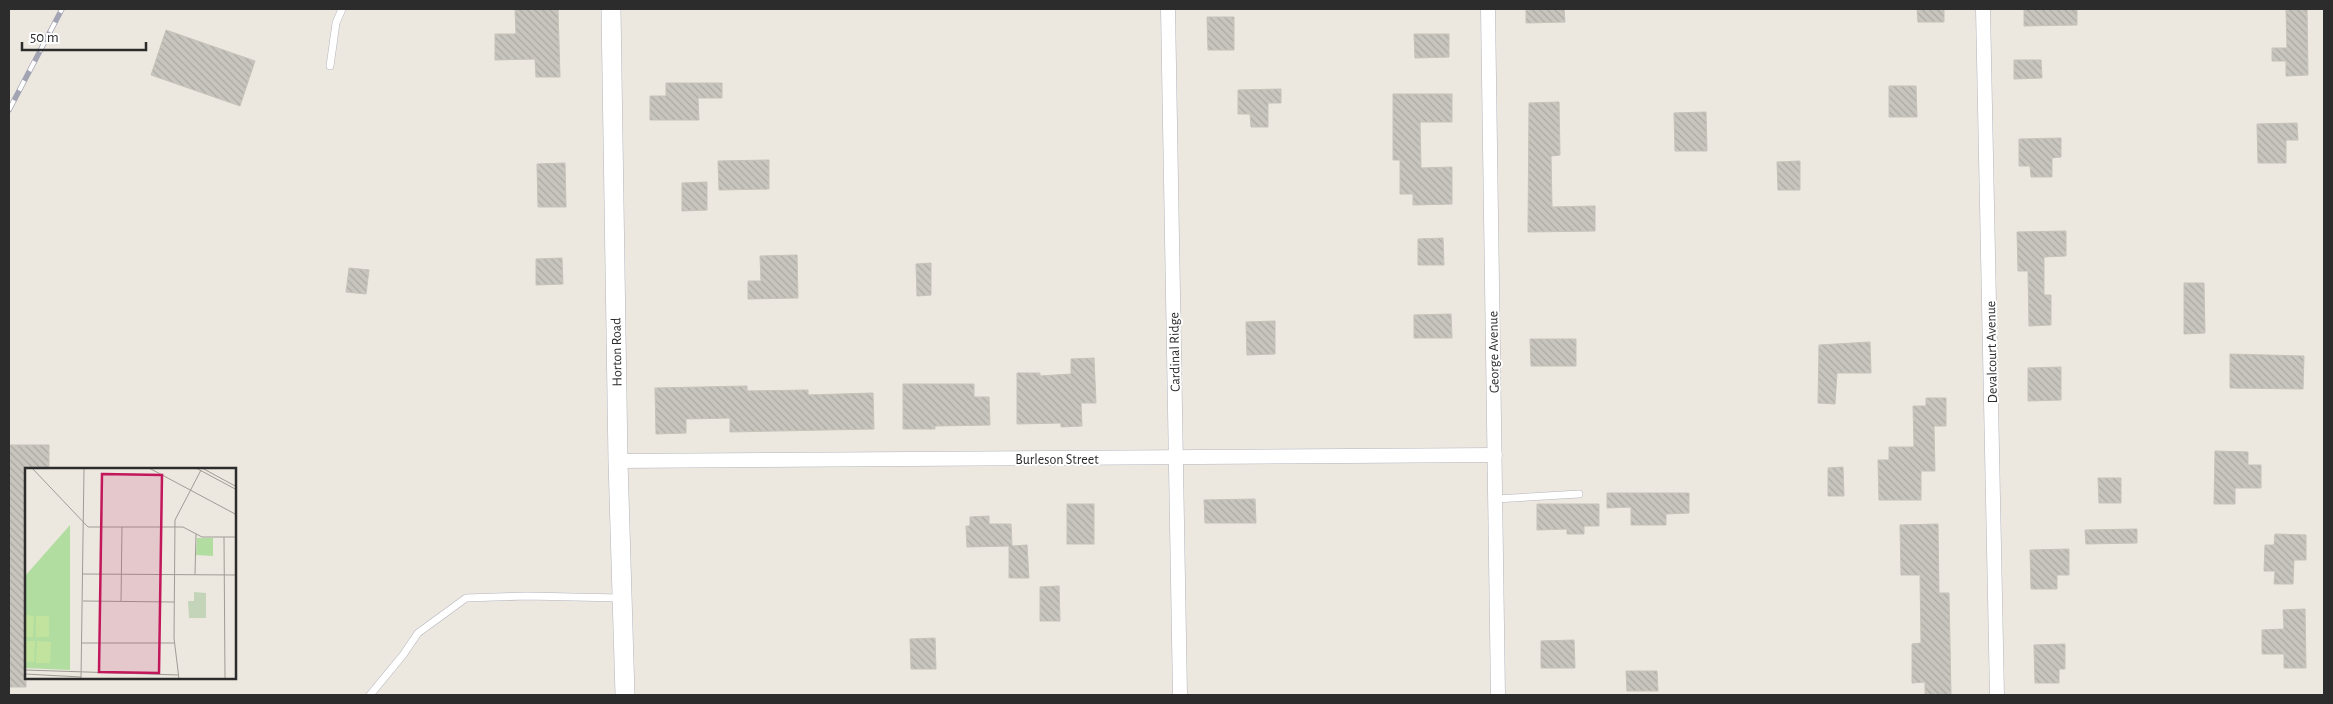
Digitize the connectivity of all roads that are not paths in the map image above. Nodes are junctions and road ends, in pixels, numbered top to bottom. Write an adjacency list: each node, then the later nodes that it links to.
1 (342, 9): 6 (lane)
2 (611, 9): 9 (street, Horton Road)
3 (1168, 9): 8 (street, Cardinal Ridge)
4 (1488, 9): 7 (street, George Avenue)
5 (1983, 9): 17 (street, Devalcourt Avenue)
6 (330, 66)
7 (1495, 455): 8 (street, Burleson Street); 11 (street, George Avenue)
8 (1176, 459): 9 (street, Burleson Street); 15 (street, Cardinal Ridge)
9 (618, 461): 12 (street, Horton Road)
10 (1579, 494): 11 (lane)
11 (1495, 498): 16 (street, George Avenue)
12 (622, 598): 13 (lane); 14 (street, Horton Road)
13 (370, 695)
14 (625, 695)
15 (1180, 695)
16 (1498, 695)
17 (1997, 695)

